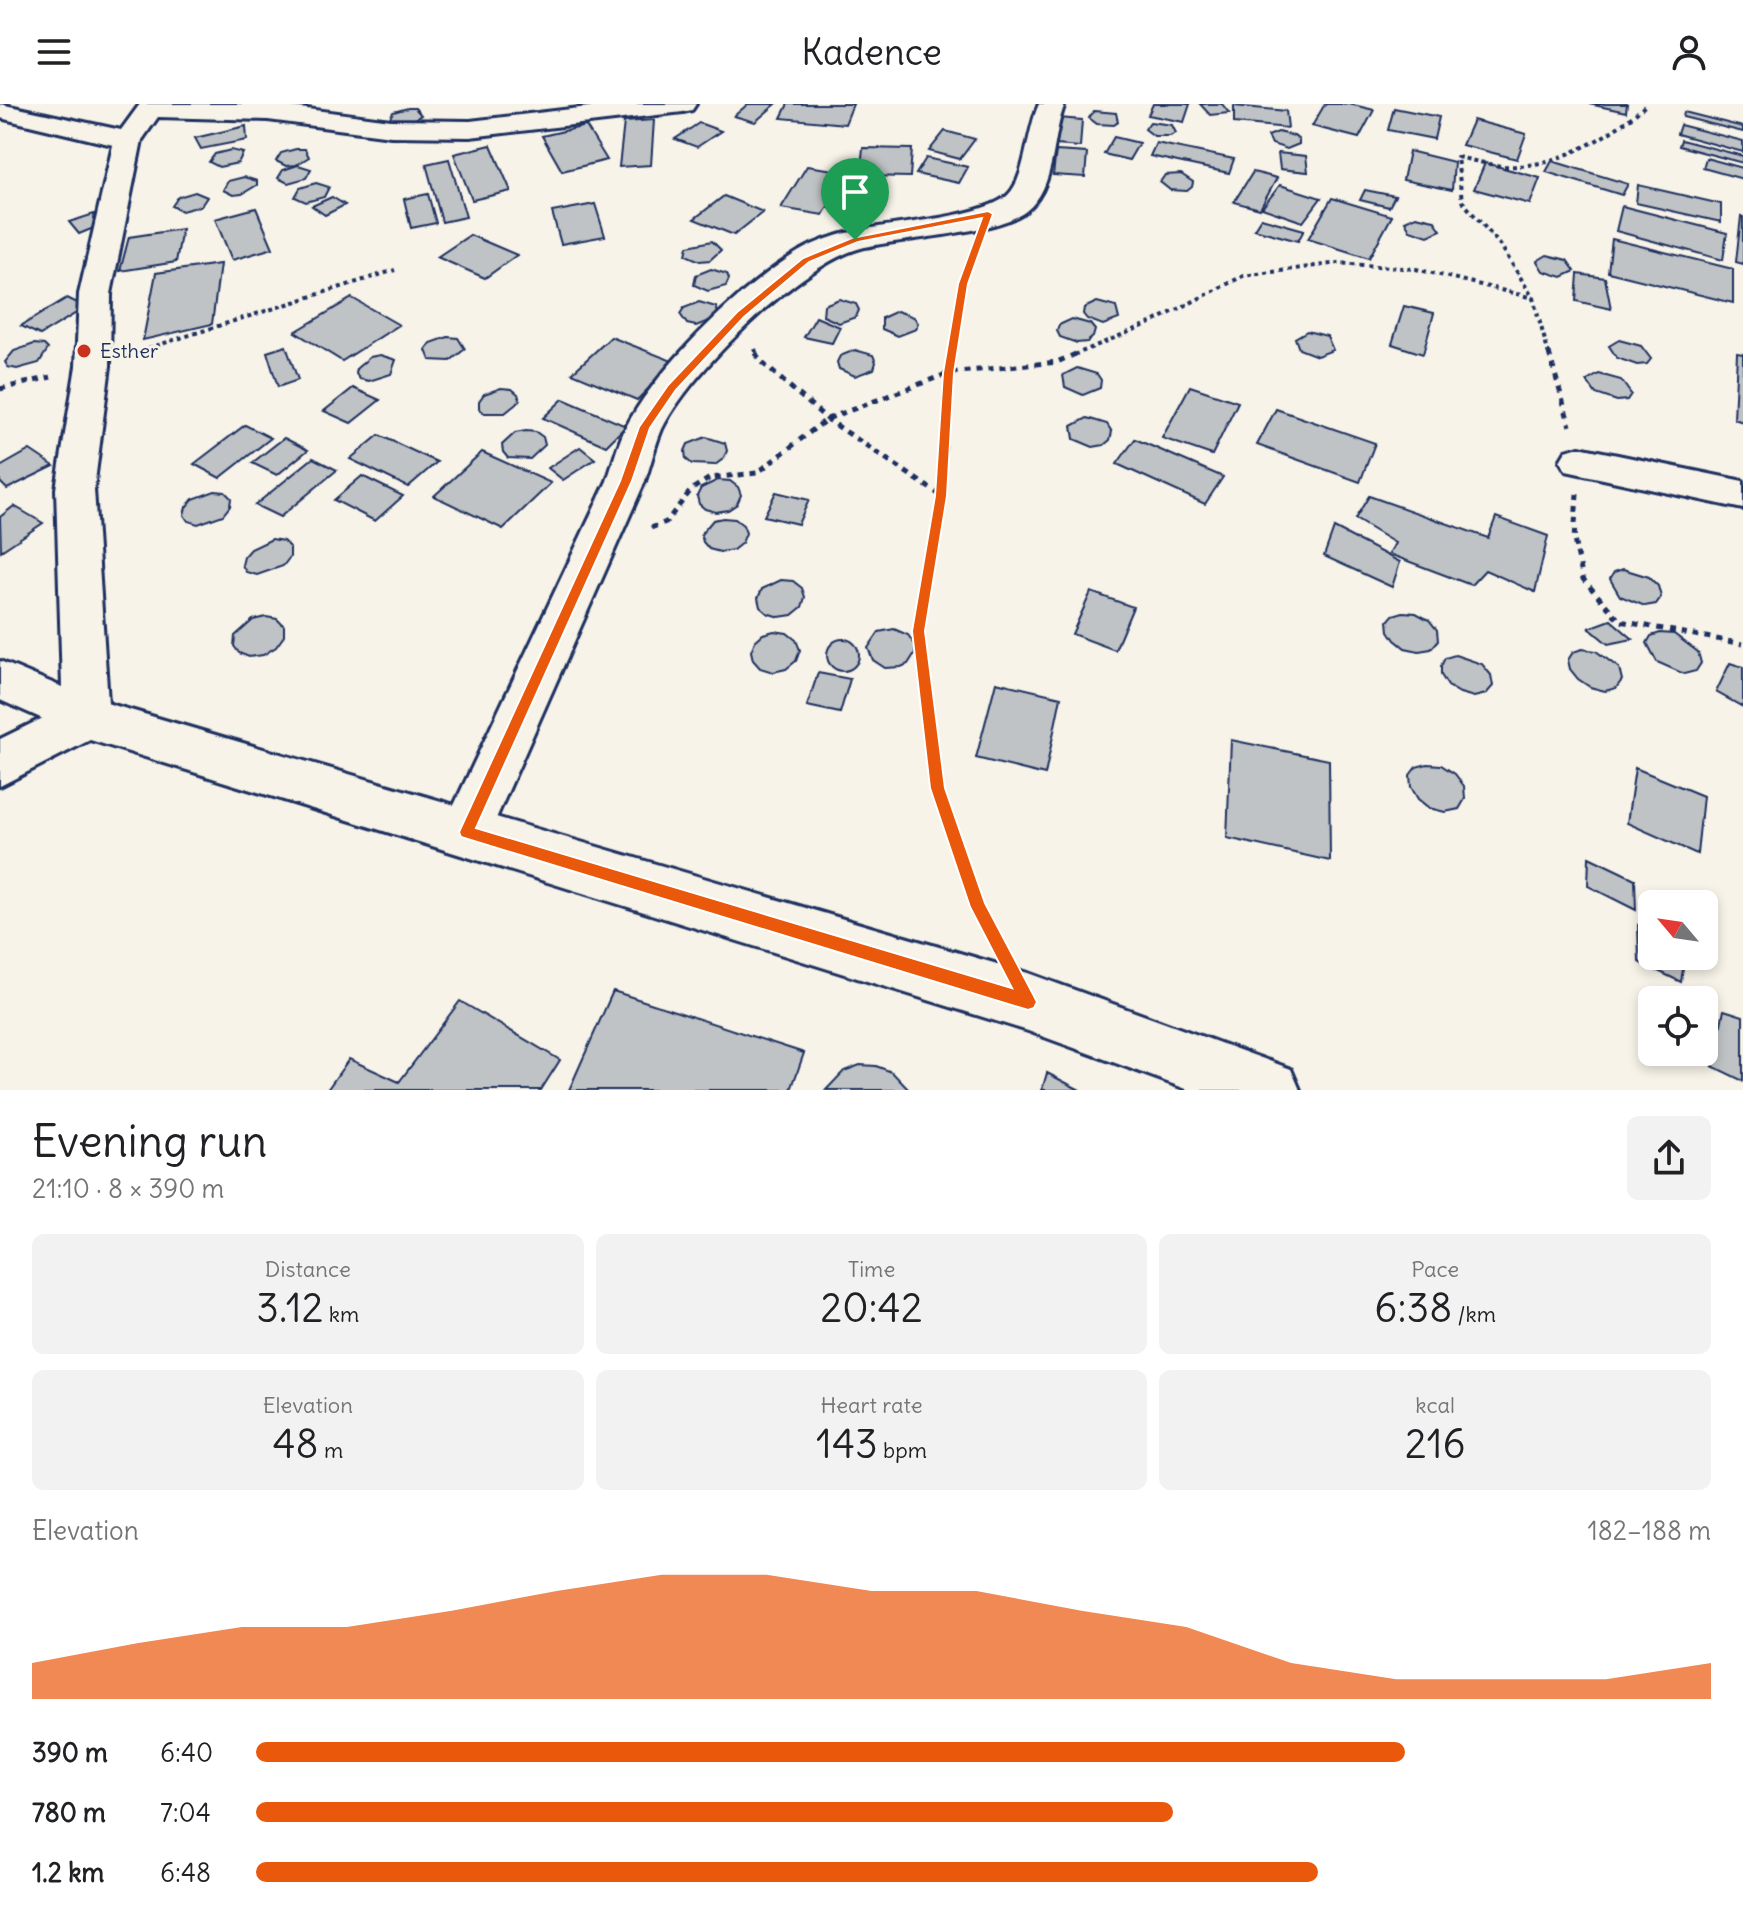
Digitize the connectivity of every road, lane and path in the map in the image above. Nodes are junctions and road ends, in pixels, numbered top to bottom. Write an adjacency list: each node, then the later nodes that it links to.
1 (683, 104): 4 (street)
2 (1052, 104): 7 (street)
3 (1647, 104): 9 (path)
4 (152, 107): 6 (street)
5 (0, 110): 6 (street)
6 (128, 140): 11 (street)
7 (988, 214): 10 (street); 12 (path)
8 (395, 270): 11 (path)
9 (1533, 298): 12 (path); 14 (path)
10 (740, 315): 13 (path); 17 (street)
11 (93, 366): 20 (street)
12 (949, 373): 13 (path); 16 (path)
13 (827, 419): 16 (path); 17 (path)
14 (1579, 461): 15 (street); 18 (path)
15 (1743, 495)
16 (941, 496): 23 (path)
17 (591, 554): 22 (street)
18 (1743, 644)
19 (0, 680): 20 (street)
20 (86, 718): 21 (street); 22 (street)
21 (0, 764)
22 (466, 832): 23 (street)
23 (1028, 1002): 24 (street)
24 (1270, 1090)

